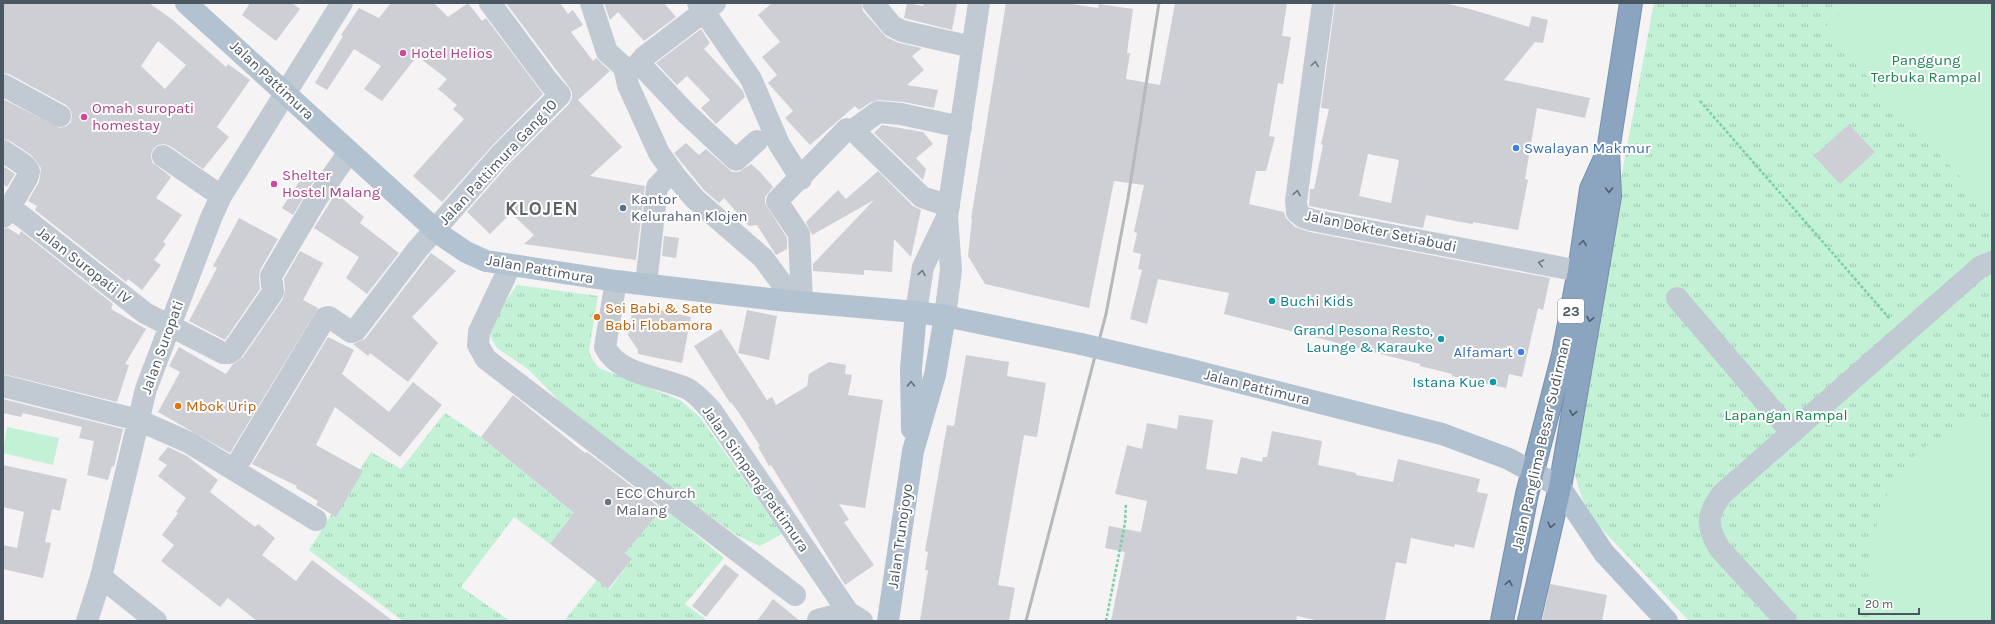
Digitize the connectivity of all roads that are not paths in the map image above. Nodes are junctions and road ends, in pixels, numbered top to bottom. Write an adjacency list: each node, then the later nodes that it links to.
1 (186, 3): 12 (main road, Jalan Pattimura)
2 (342, 3): 12 (street, Jalan Suropati)
3 (490, 3): 26 (street, Jalan Pattimura Gang 10)
4 (591, 3): 21 (street)
5 (873, 3): 10 (street)
6 (979, 3): 10 (street)
7 (1323, 3): 29 (street, Jalan Dokter Setiabudi, one-way to 7)
8 (1631, 3): 18 (highway, Jalan Panglima Besar Sudirman / 23)
9 (705, 6): 16 (street); 22 (street)
10 (972, 47): 14 (street)
11 (3, 85): 13 (street)
12 (285, 92): 19 (main road, Jalan Pattimura); 23 (street, Jalan Suropati)
13 (60, 116)
14 (961, 127): 15 (street); 24 (street)
15 (853, 130): 22 (street); 24 (street)
16 (757, 141)
17 (3, 151): 25 (street)
18 (1608, 151): 29 (highway, Jalan Panglima Besar Sudirman / 23, one-way to 18); 43 (highway, Jalan Panglima Besar Sudirman / 23, one-way to 43)
19 (349, 152): 26 (main road, Jalan Pattimura); 36 (street, Jalan Suropati IV)
20 (163, 156): 23 (street)
21 (672, 171): 31 (street); 33 (street)
22 (801, 178): 33 (street)
23 (221, 196): 36 (street, Jalan Suropati)
24 (948, 211): 34 (street, one-way to 24); 35 (street)
25 (6, 212): 36 (street, Jalan Suropati IV)
26 (436, 230): 28 (main road, Jalan Pattimura); 41 (street, Jalan Pattimura Gang 10)
27 (1992, 262): 39 (street)
28 (510, 266): 30 (main road, Jalan Pattimura); 46 (street)
29 (1579, 271): 42 (highway, Jalan Panglima Besar Sudirman / 23)
30 (616, 281): 31 (main road, Jalan Pattimura); 47 (street, Jalan Simpang Pattimura)
31 (646, 284): 33 (main road, Jalan Pattimura)
32 (1677, 298): 39 (street)
33 (792, 300): 34 (main road, Jalan Pattimura)
34 (916, 312): 35 (main road, Jalan Pattimura); 40 (main road, Jalan Trunojoyo, one-way to 34)
35 (945, 316): 40 (main road, Jalan Trunojoyo); 42 (main road, Jalan Pattimura, bridge)
36 (170, 326): 38 (street, Jalan Suropati)
37 (3, 386): 38 (street)
38 (138, 420): 41 (street); 45 (street, Jalan Suropati)
39 (1792, 433): 55 (street)
40 (913, 451): 51 (main road, Jalan Trunojoyo)
41 (234, 470): 44 (street)
42 (1533, 472): 43 (main road, Jalan Pattimura); 52 (highway, Jalan Panglima Besar Sudirman / 23, one-way to 42)
43 (1560, 487): 53 (highway, Jalan Panglima Besar Sudirman / 23, one-way to 53); 54 (main road)
44 (316, 520)
45 (101, 577): 49 (street, Jalan Suropati); 50 (street)
46 (795, 595)
47 (855, 617): 48 (street)
48 (818, 620)
49 (87, 621)
50 (156, 621)
51 (888, 621)
52 (1502, 621)
53 (1529, 621)
54 (1667, 621)
55 (1786, 621)

